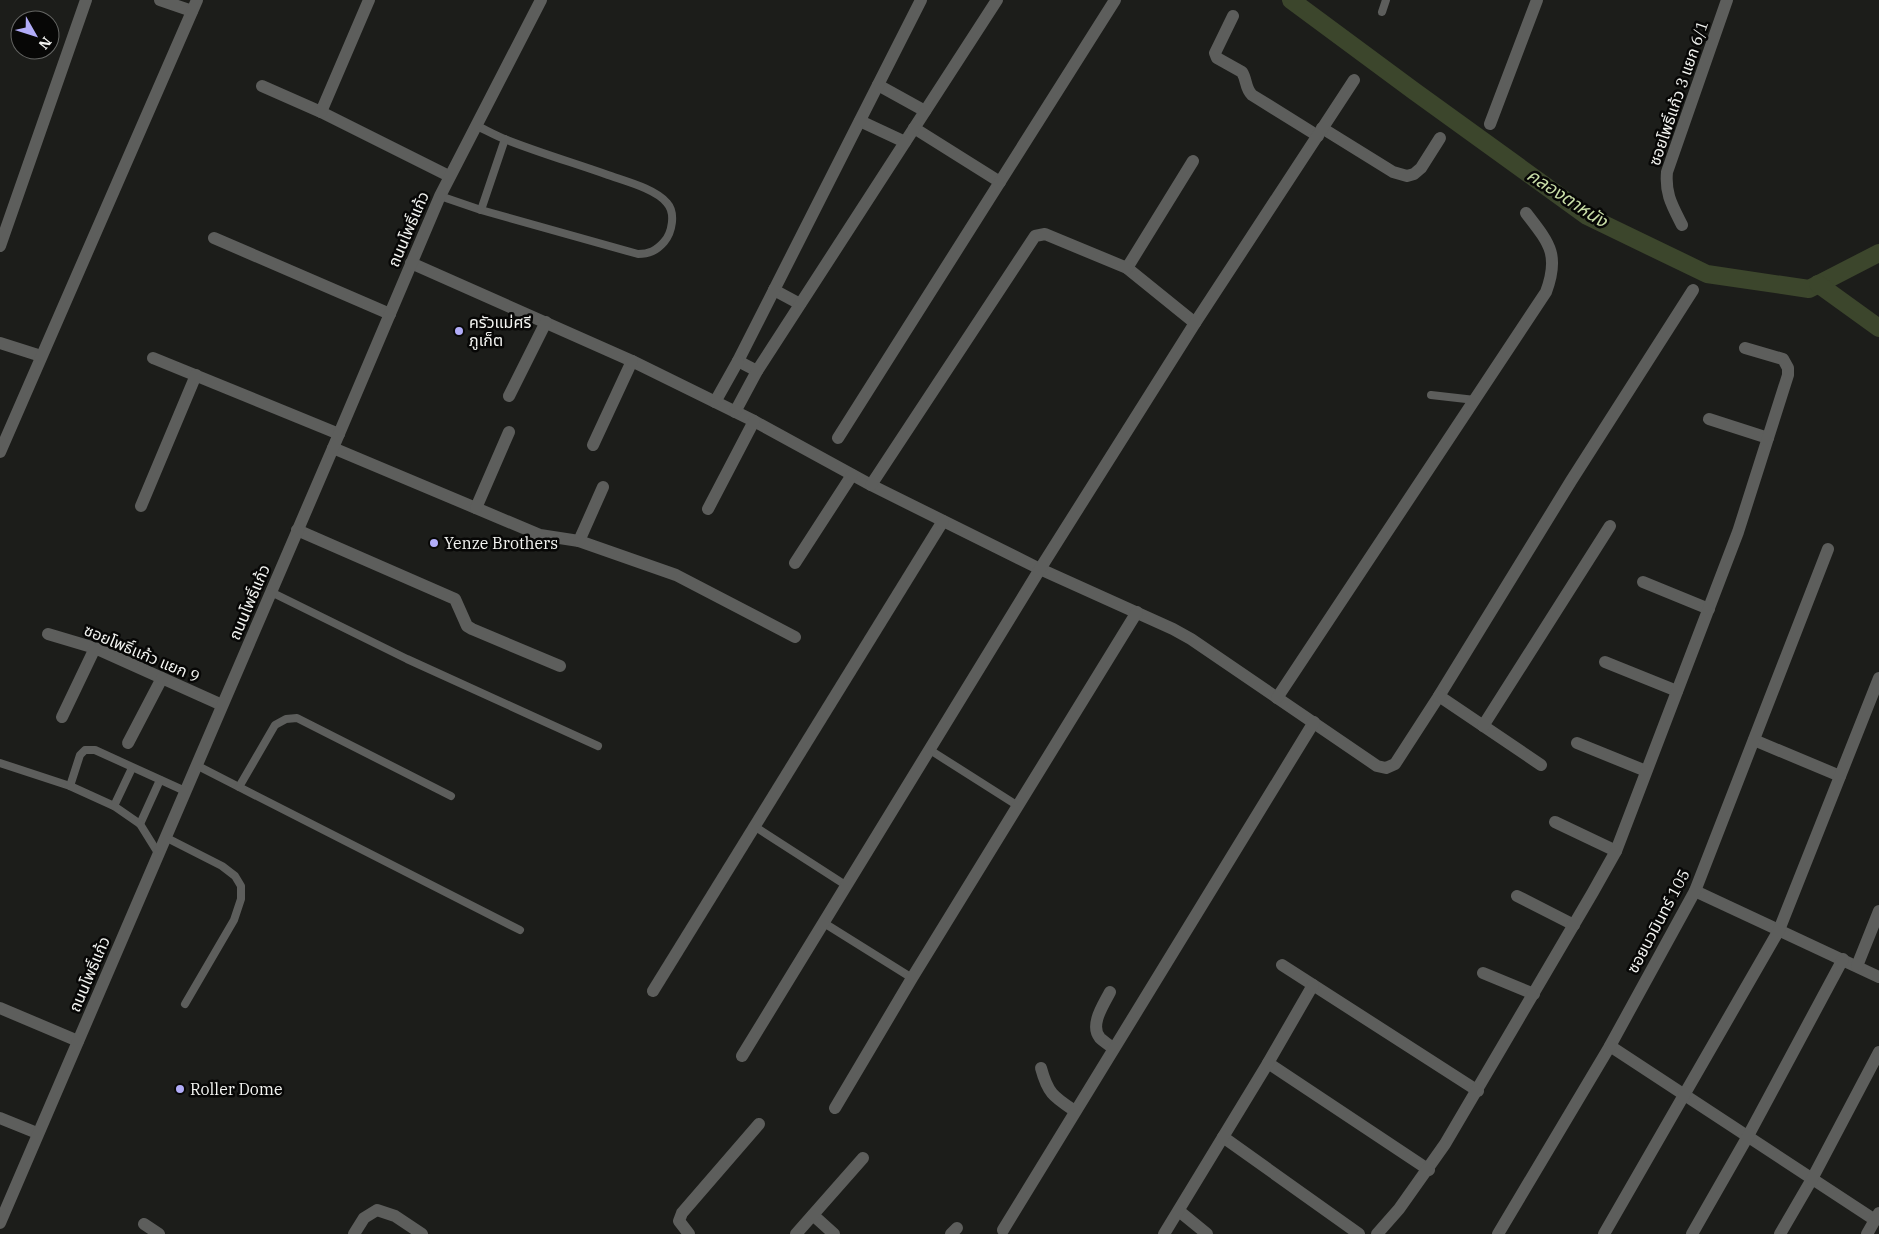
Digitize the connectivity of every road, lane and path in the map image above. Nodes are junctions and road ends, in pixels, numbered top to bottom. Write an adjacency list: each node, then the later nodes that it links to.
1 (86, 0): 35 (street)
2 (160, 0): 11 (street)
3 (369, 0): 17 (street)
4 (541, 0): 21 (street, ถนนโพธิ์แก้ว)
5 (921, 0): 15 (street)
6 (997, 0): 18 (street)
7 (1115, 0): 29 (street)
8 (1386, 0): 12 (lane)
9 (1537, 0): 20 (street)
10 (1727, 0): 33 (street, ซอยโพธิ์แก้ว 3 แยก 6/1)
11 (194, 5): 46 (street)
12 (1382, 12)
13 (1233, 16): 23 (street)
14 (1354, 80): 23 (street)
15 (878, 85): 18 (street); 19 (street)
16 (262, 86): 17 (street)
17 (321, 112): 28 (street)
18 (925, 112): 22 (street)
19 (860, 121): 26 (street); 38 (street)
20 (1490, 124)
21 (475, 125): 25 (lane); 28 (street, ถนนโพธิ์แก้ว)
22 (914, 128): 26 (street); 29 (street)
23 (1320, 132): 24 (street); 43 (street)
24 (1440, 138)
25 (505, 139): 31 (lane); 31 (lane)
26 (905, 142): 40 (street)
27 (1193, 161): 37 (street)
28 (449, 176): 30 (street, ถนนโพธิ์แก้ว)
29 (1000, 182): 61 (street)
30 (440, 196): 31 (lane); 36 (street, ถนนโพธิ์แก้ว)
31 (480, 210)
32 (1526, 213): 54 (street)
33 (1682, 225)
34 (214, 238): 41 (street)
35 (0, 246)
36 (411, 263): 41 (street, ถนนโพธิ์แก้ว); 42 (street)
37 (1127, 268): 43 (street); 67 (street)
38 (774, 290): 40 (street); 49 (street)
39 (1693, 290): 91 (street)
40 (800, 304): 50 (street)
41 (390, 314): 60 (street, ถนนโพธิ์แก้ว)
42 (546, 322): 48 (street); 53 (street)
43 (1195, 323): 78 (street)
44 (0, 343): 46 (street)
45 (1745, 348): 62 (street)
46 (41, 356): 65 (street)
47 (153, 358): 51 (street)
48 (632, 361): 55 (street); 63 (street)
49 (738, 361): 50 (street); 55 (street)
50 (757, 371): 56 (street)
51 (196, 376): 60 (street); 69 (street)
52 (1431, 395): 54 (lane)
53 (509, 396)
54 (1475, 400): 92 (street)
55 (715, 402): 56 (street)
56 (735, 412): 58 (street)
57 (1709, 419): 62 (street)
58 (754, 421): 66 (street); 71 (street)
59 (509, 432): 70 (street)
60 (339, 434): 64 (street, ถนนโพธิ์แก้ว)
61 (838, 438)
62 (1768, 438): 81 (street)
63 (593, 446)
64 (333, 448): 70 (street); 74 (street, ถนนโพธิ์แก้ว)
65 (0, 452)
66 (852, 475): 67 (street); 77 (street)
67 (871, 485): 72 (street)
68 (603, 487): 75 (street)
69 (141, 506)
70 (476, 508): 75 (street)
71 (708, 509)
72 (943, 521): 78 (street); 117 (street)
73 (1610, 526): 96 (street)
74 (297, 530): 80 (street, ถนนโพธิ์แก้ว); 87 (street)
75 (579, 541): 84 (street)
76 (1828, 549): 97 (street, ซอยนวมินทร์ 105)
77 (795, 563)
78 (1040, 569): 82 (street); 101 (street)
79 (1643, 582): 81 (street)
80 (271, 592): 93 (street, ถนนโพธิ์แก้ว); 100 (lane)
81 (1709, 609): 90 (street)
82 (1137, 612): 92 (street); 114 (street)
83 (48, 634): 85 (street, ซอยโพธิ์เเก้ว แยก 9)
84 (795, 637)
85 (95, 648): 88 (street, ซอยโพธิ์เเก้ว แยก 9); 94 (street)
86 (1605, 662): 90 (street)
87 (560, 666)
88 (162, 678): 93 (street, ซอยโพธิ์เเก้ว แยก 9); 98 (street)
89 (1879, 678): 107 (street)
90 (1677, 690): 106 (street)
91 (1440, 696): 95 (street); 96 (street)
92 (1276, 698): 95 (street)
93 (222, 705): 103 (street, ถนนโพธิ์แก้ว)
94 (62, 717)
95 (1314, 722): 143 (street)
96 (1483, 726): 104 (street)
97 (1754, 740): 107 (street); 122 (street, ซอยนวมินทร์ 105)
98 (128, 743)
99 (1577, 743): 106 (street)
100 (598, 746)
101 (930, 750): 114 (lane); 121 (street)
102 (0, 763): 109 (lane)
103 (196, 765): 110 (lane); 111 (street, ถนนโพธิ์แก้ว)
104 (1542, 765)
105 (132, 768): 108 (lane); 109 (lane); 113 (lane)
106 (1646, 771): 119 (street)
107 (1840, 776): 128 (street)
108 (160, 780): 111 (lane); 116 (lane)
109 (70, 786): 113 (lane)
110 (239, 787): 112 (lane); 127 (lane)
111 (185, 791): 118 (street, ถนนโพธิ์แก้ว)
112 (451, 796)
113 (114, 806): 116 (lane)
114 (1018, 806): 134 (street)
115 (1556, 822): 119 (street)
116 (140, 824): 120 (lane)
117 (754, 826): 121 (lane); 136 (street)
118 (166, 837): 120 (street, ถนนโพธิ์แก้ว); 139 (lane)
119 (1616, 851): 126 (street)
120 (158, 853): 141 (street, ถนนโพธิ์แก้ว)
121 (847, 886): 125 (street)
122 (1695, 892): 128 (street); 142 (street, ซอยนวมินทร์ 105)
123 (1517, 896): 126 (street)
124 (1879, 911): 131 (street)
125 (824, 923): 134 (lane); 145 (street)
126 (1574, 925): 138 (street)
127 (520, 930)
128 (1779, 930): 129 (street); 149 (street)
129 (1843, 960): 131 (street); 155 (street)
130 (1282, 965): 135 (street)
131 (1857, 966): 133 (street)
132 (1483, 973): 138 (street)
133 (1879, 977)
134 (912, 978): 150 (street)
135 (1313, 985): 146 (street); 148 (street)
136 (653, 991)
137 (1110, 992): 143 (street)
138 (1534, 994): 148 (street)
139 (185, 1004)
140 (0, 1008): 141 (street)
141 (78, 1040): 154 (street, ถนนโพธิ์แก้ว)
142 (1610, 1046): 149 (street); 176 (street, ซอยนวมินทร์ 105)
143 (1113, 1048): 151 (street)
144 (1879, 1052): 159 (street)
145 (742, 1056)
146 (1268, 1063): 156 (street); 158 (street)
147 (1041, 1068): 151 (street)
148 (1478, 1091): 158 (street)
149 (1684, 1093): 155 (street); 177 (street)
150 (834, 1108)
151 (1075, 1111): 165 (street)
152 (0, 1118): 154 (street)
153 (759, 1124): 169 (street)
154 (37, 1133): 163 (street, ถนนโพธิ์แก้ว)
155 (1748, 1136): 159 (street); 178 (street)
156 (1223, 1137): 160 (street); 174 (street)
157 (863, 1158): 161 (street)
158 (1429, 1170): 175 (street)
159 (1812, 1179): 162 (street); 179 (street)
160 (1179, 1211): 172 (street); 173 (street)
161 (812, 1215): 170 (street); 171 (street)
162 (1877, 1217): 180 (street)
163 (0, 1222)
164 (144, 1224): 166 (street)
165 (1003, 1230)
166 (159, 1234)
167 (354, 1234): 168 (street)
168 (422, 1234)
169 (689, 1234)
170 (796, 1234)
171 (834, 1234)
172 (1164, 1234)
173 (1207, 1234)
174 (1359, 1234)
175 (1377, 1234)
176 (1498, 1234)
177 (1604, 1234)
178 (1692, 1234)
179 (1780, 1234)
180 (1868, 1234)

